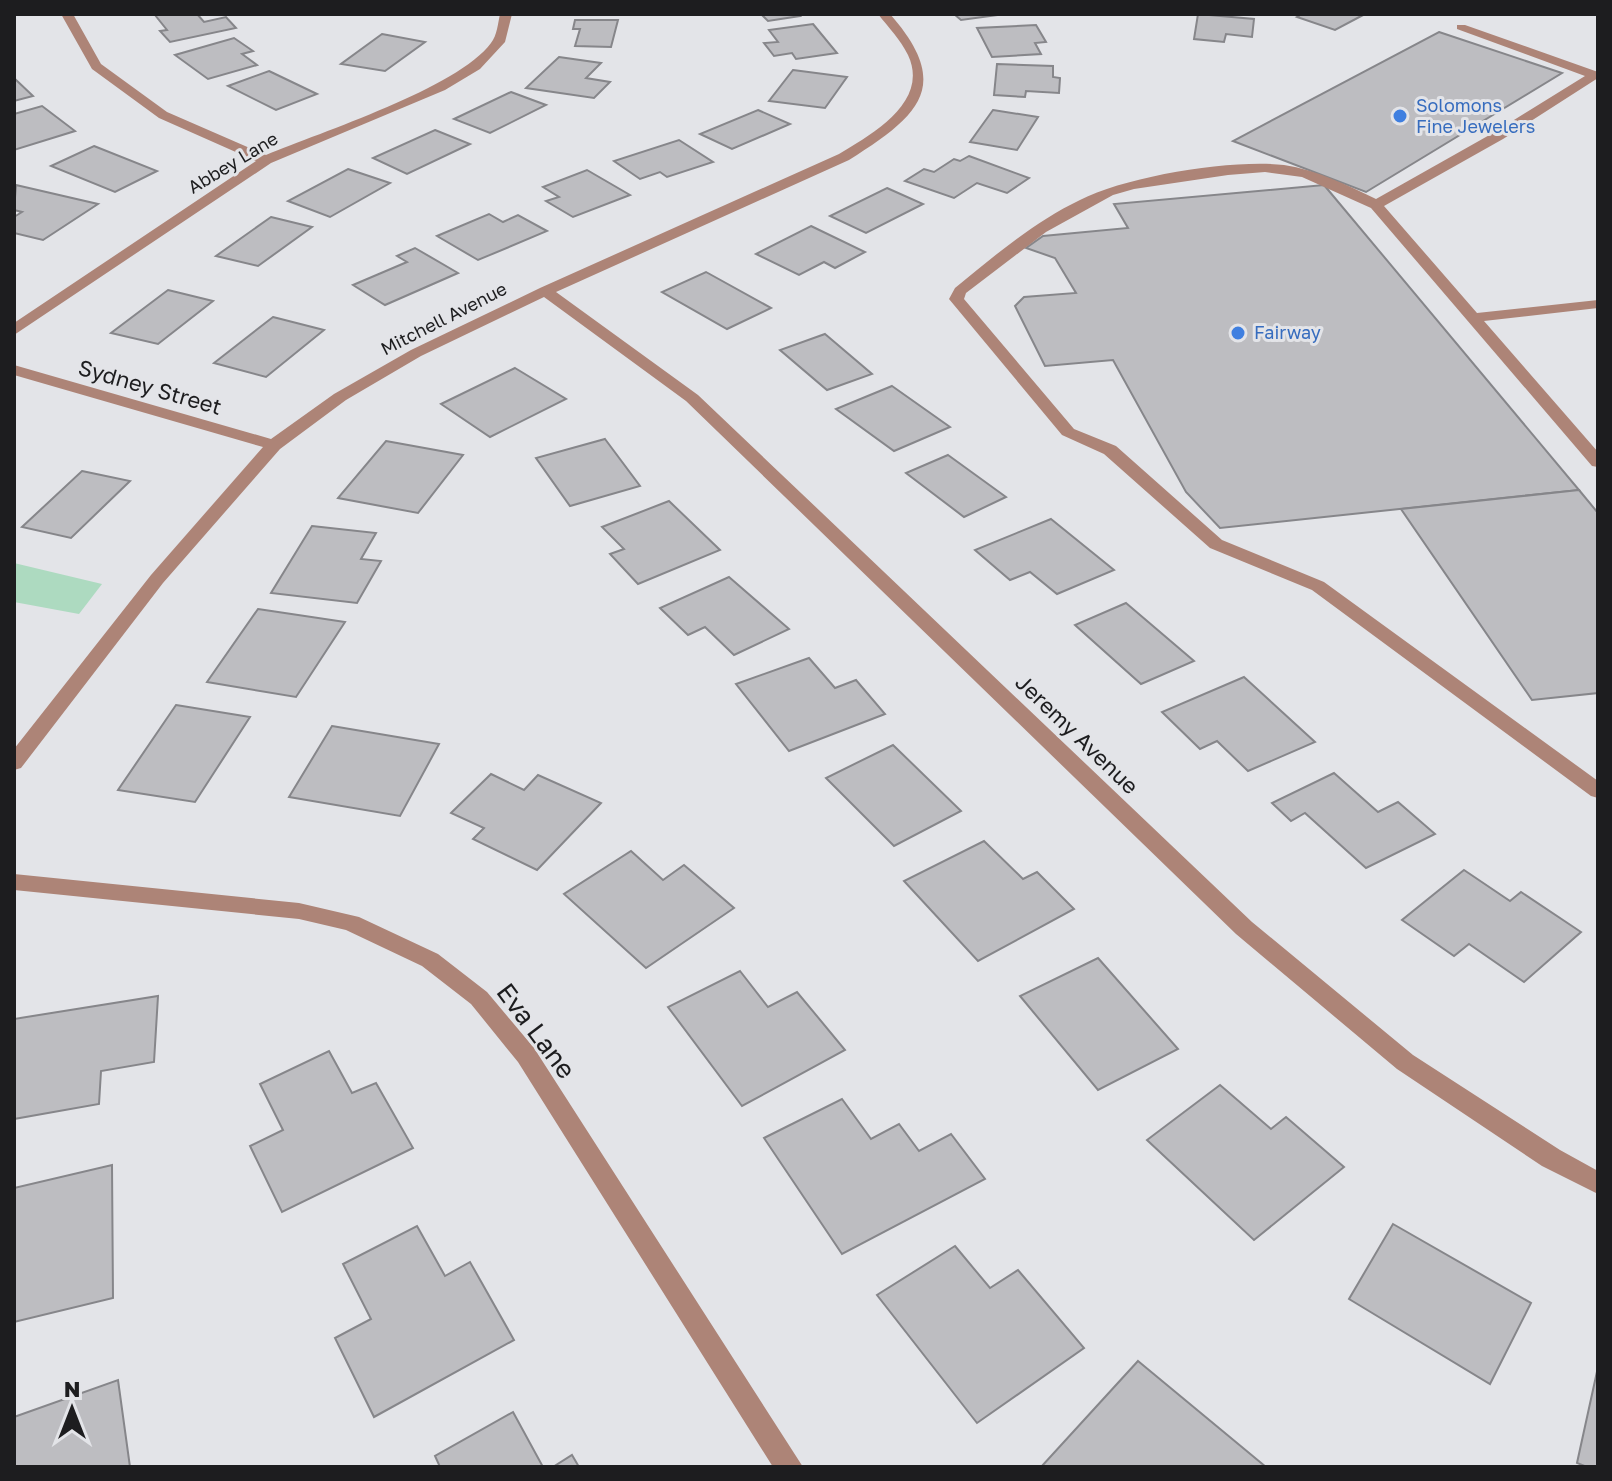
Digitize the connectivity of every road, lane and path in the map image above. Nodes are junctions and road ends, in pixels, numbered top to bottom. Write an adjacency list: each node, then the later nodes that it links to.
1 (67, 14): 6 (street)
2 (506, 14): 6 (street, Abbey Lane)
3 (884, 14): 8 (street, Mitchell Avenue)
4 (1461, 27): 5 (street)
5 (1596, 74): 7 (street)
6 (266, 160): 11 (street, Abbey Lane)
7 (1376, 205): 10 (street); 16 (street)
8 (545, 291): 13 (street, Mitchell Avenue); 18 (street, Jeremy Avenue)
9 (1598, 304): 10 (street)
10 (1471, 318): 14 (street)
11 (14, 330)
12 (14, 370): 13 (street, Sydney Street)
13 (274, 445): 15 (street, Mitchell Avenue)
14 (1598, 462)
15 (14, 763)
16 (1598, 791)
17 (14, 882): 19 (street, Eva Lane)
18 (1598, 1183)
19 (789, 1467)

